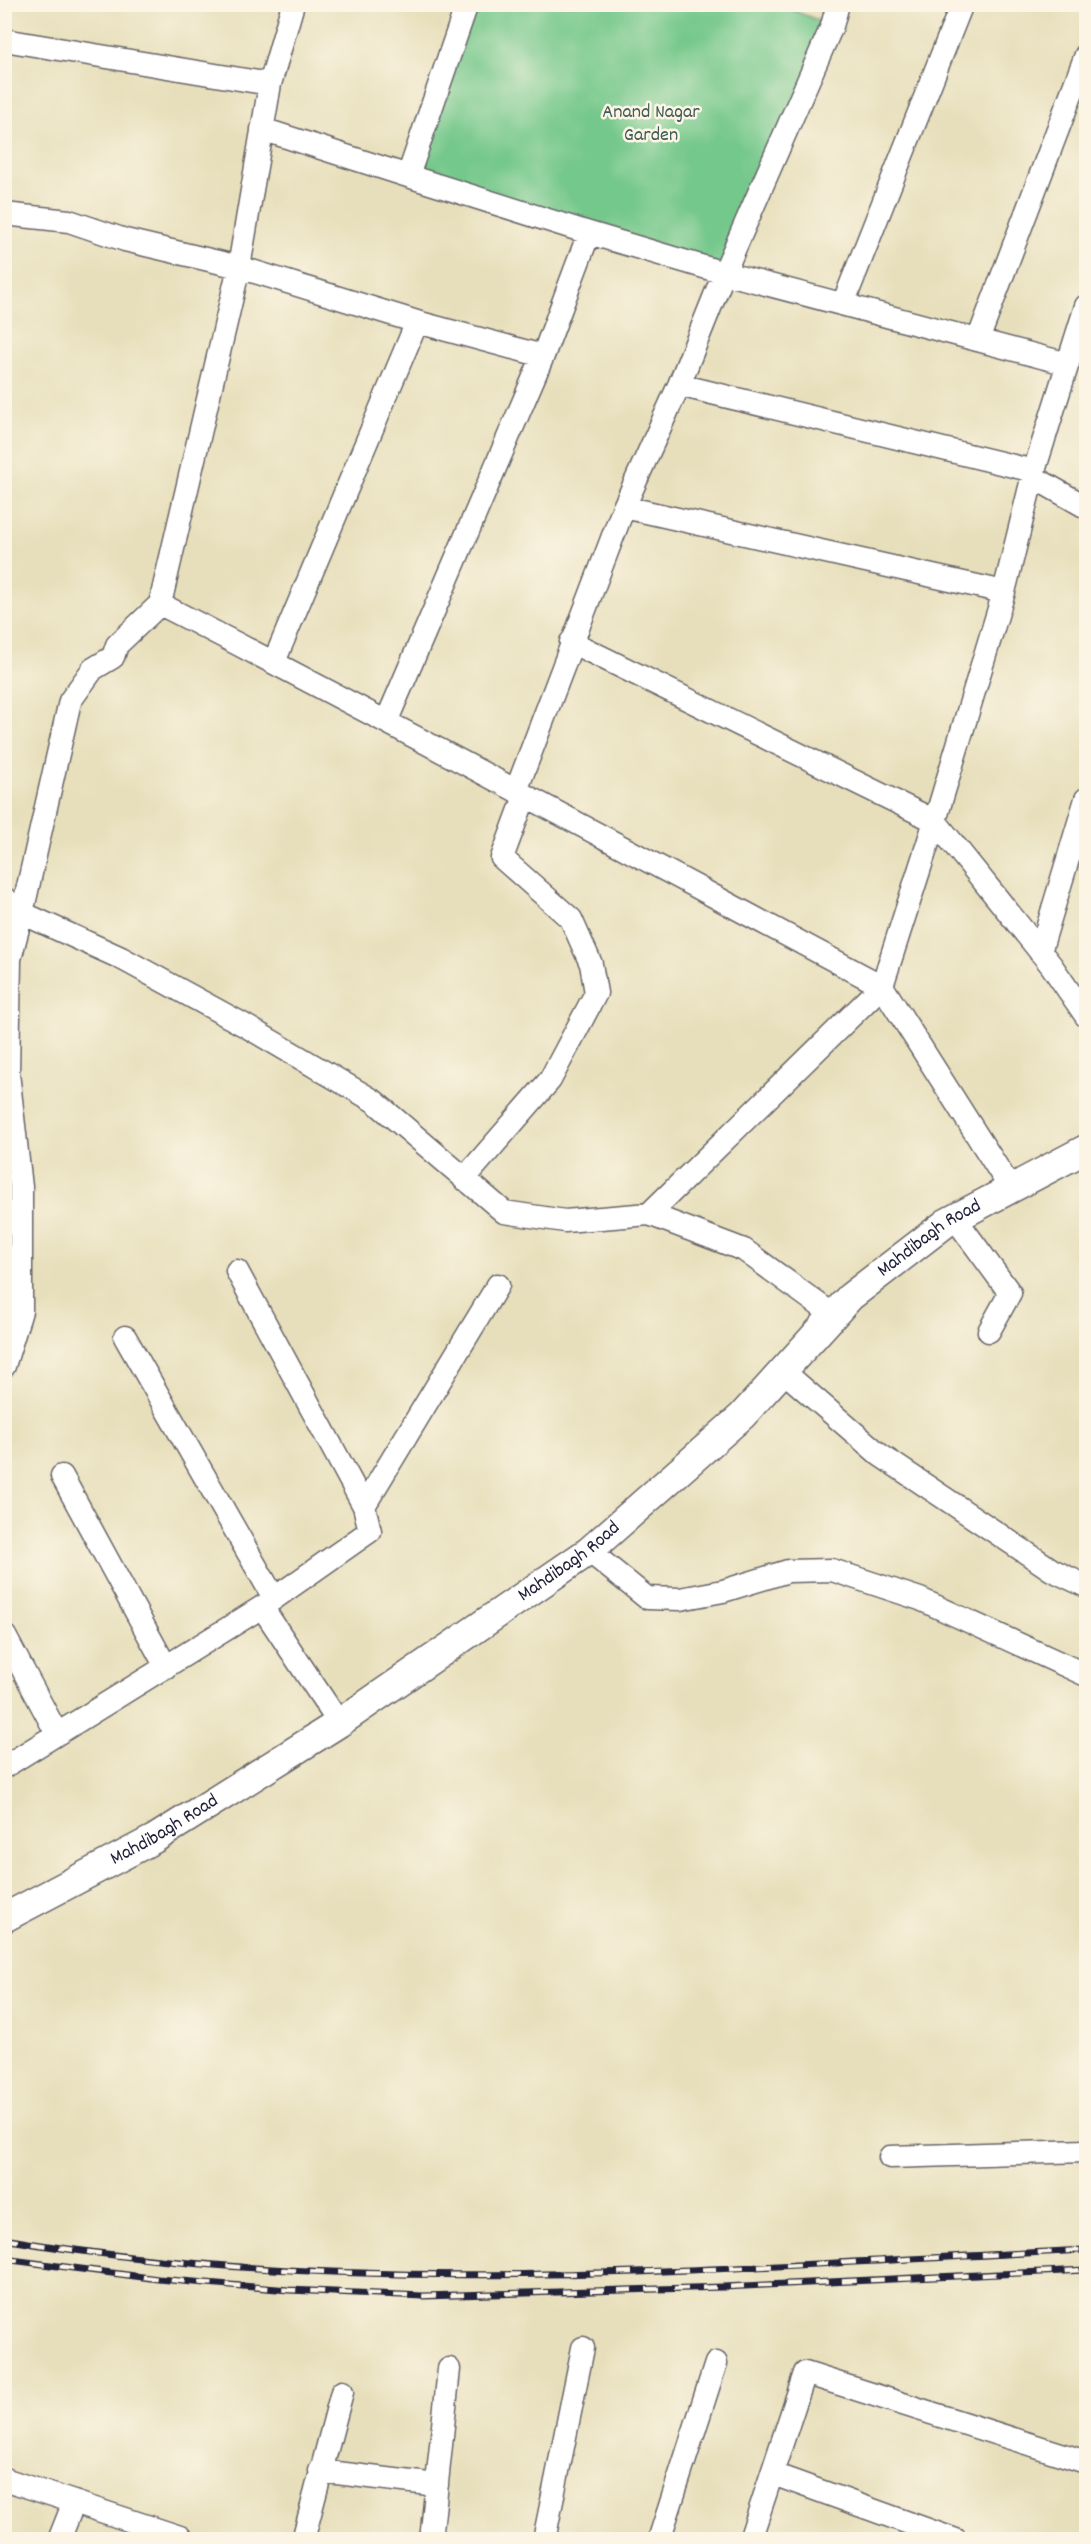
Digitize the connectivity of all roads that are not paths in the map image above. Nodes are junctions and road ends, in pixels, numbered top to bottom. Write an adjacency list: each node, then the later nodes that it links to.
1 (293, 4): 7 (street)
2 (467, 4): 9 (street)
3 (838, 4): 13 (street)
4 (962, 4): 14 (street)
5 (4, 40): 7 (street)
6 (1086, 55): 17 (street)
7 (270, 84): 8 (street)
8 (262, 129): 9 (street); 12 (street)
9 (408, 176): 11 (street)
10 (4, 214): 12 (street)
11 (589, 233): 13 (street); 18 (street)
12 (239, 267): 16 (street); 25 (street)
13 (724, 273): 14 (street); 20 (street)
14 (843, 304): 17 (street)
15 (1086, 306): 19 (street)
16 (417, 322): 18 (street); 27 (street)
17 (978, 340): 19 (street)
18 (543, 356): 28 (street)
19 (1068, 364): 21 (street)
20 (679, 385): 21 (street); 22 (street)
21 (1034, 474): 23 (street); 24 (street)
22 (624, 507): 24 (street); 26 (street)
23 (1086, 507)
24 (1004, 592): 31 (street)
25 (160, 604): 27 (street); 33 (street)
26 (571, 642): 29 (street); 31 (street)
27 (274, 662): 28 (street)
28 (387, 720): 29 (street)
29 (521, 793): 35 (street); 38 (street)
30 (1086, 799): 34 (street)
31 (935, 821): 34 (street); 35 (street)
32 (4, 898): 33 (street)
33 (22, 913): 38 (street); 47 (street)
34 (1040, 952): 36 (street)
35 (882, 986): 39 (street); 40 (street)
36 (1086, 1016)
37 (1086, 1149): 39 (street, Mahdibagh Road)
38 (464, 1179): 40 (street)
39 (1011, 1189): 41 (street, Mahdibagh Road)
40 (649, 1214): 44 (street)
41 (955, 1218): 44 (street, Mahdibagh Road); 45 (street)
42 (237, 1271): 50 (street)
43 (498, 1285): 50 (street)
44 (833, 1316): 48 (street, Mahdibagh Road)
45 (989, 1331)
46 (125, 1337): 53 (street)
47 (4, 1366)
48 (783, 1371): 51 (street, Mahdibagh Road); 52 (street)
49 (62, 1476): 55 (street)
50 (364, 1506): 53 (street)
51 (589, 1551): 56 (street); 57 (street, Mahdibagh Road)
52 (1086, 1586)
53 (268, 1603): 55 (street); 57 (street)
54 (5, 1636): 58 (street)
55 (166, 1667): 58 (street)
56 (1086, 1675)
57 (339, 1723): 60 (street, Mahdibagh Road)
58 (57, 1734): 59 (street)
59 (4, 1767)
60 (4, 1918)
61 (1086, 2151): 62 (street)
62 (890, 2157)
63 (584, 2348): 77 (street)
64 (716, 2363): 78 (street)
65 (449, 2369): 71 (street)
66 (342, 2392): 68 (street)
67 (1086, 2462): 69 (street)
68 (320, 2471): 71 (street); 75 (street)
69 (773, 2474): 79 (street); 80 (street)
70 (4, 2479): 72 (street)
71 (436, 2485): 76 (street)
72 (74, 2502): 73 (street); 74 (street)
73 (185, 2539)
74 (59, 2540)
75 (303, 2540)
76 (431, 2540)
77 (544, 2540)
78 (659, 2540)
79 (750, 2540)
80 (956, 2540)

